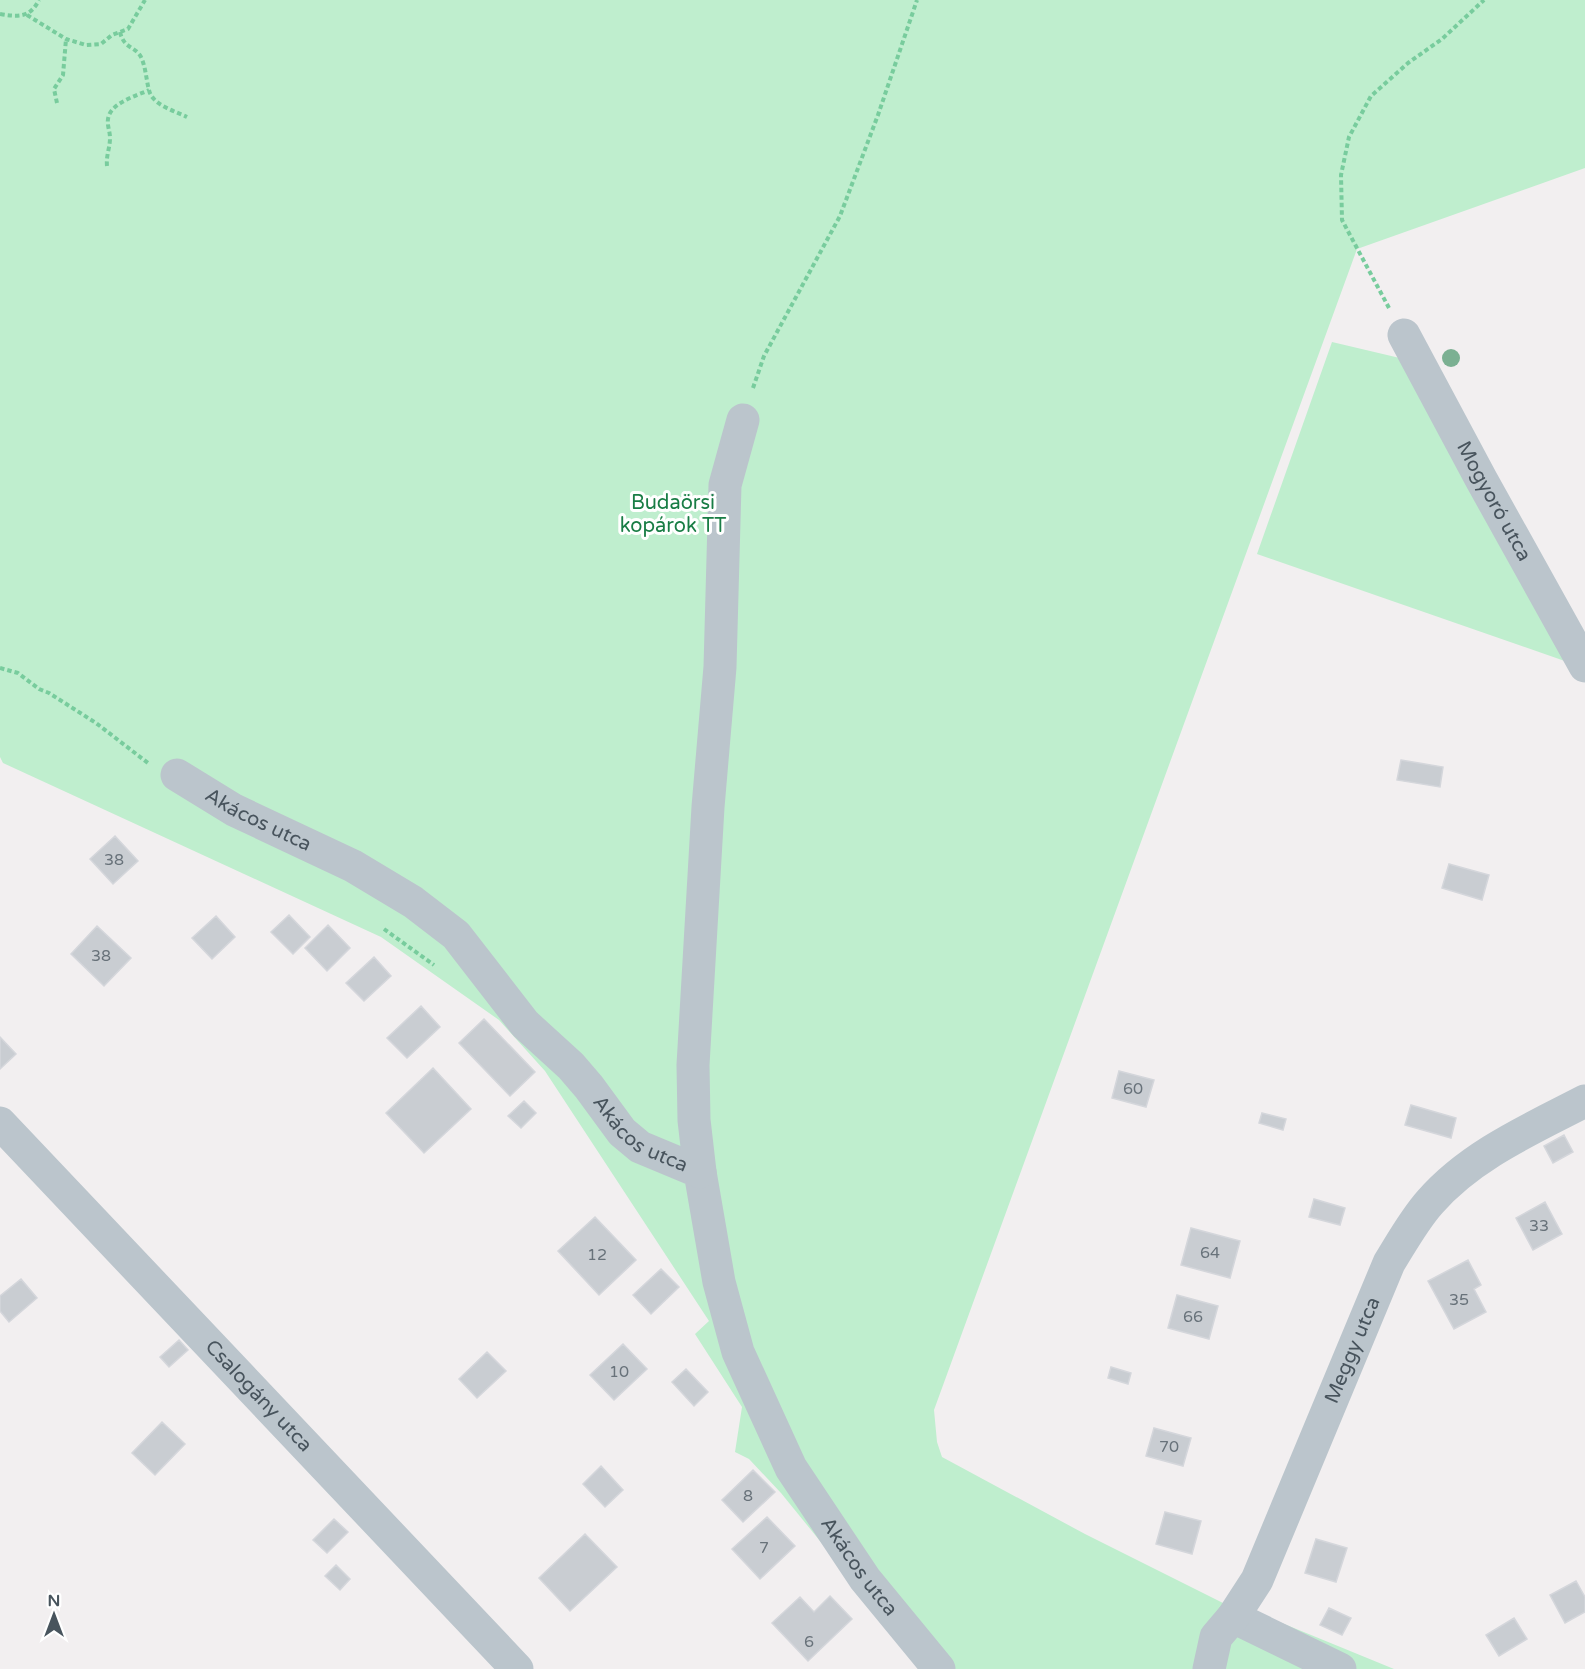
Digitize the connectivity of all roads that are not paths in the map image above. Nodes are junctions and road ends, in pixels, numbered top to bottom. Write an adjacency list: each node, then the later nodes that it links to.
1 (1404, 335): 3 (street, Mogyoró utca)
2 (743, 420): 7 (street)
3 (1585, 666)
4 (177, 775): 7 (street, Akácos utca)
5 (1585, 1101): 8 (street, Meggy utca)
6 (0, 1124): 9 (street, Csalogány utca)
7 (700, 1172): 10 (street, Akácos utca)
8 (1233, 1617): 11 (street, Meggy utca); 12 (street)
9 (517, 1669)
10 (939, 1669)
11 (1209, 1669)
12 (1340, 1669)

